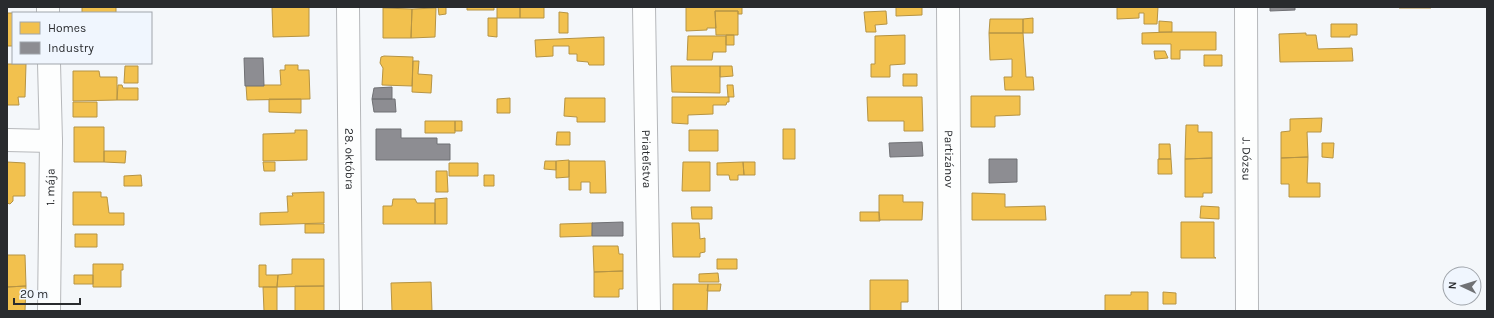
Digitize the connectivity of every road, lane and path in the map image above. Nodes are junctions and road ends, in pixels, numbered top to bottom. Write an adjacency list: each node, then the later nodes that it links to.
1 (348, 7): 9 (street, 28. októbra)
2 (644, 7): 10 (street, Priateľstva)
3 (948, 7): 11 (street, Partizánov)
4 (1246, 7): 12 (street, J. Dózsu)
5 (49, 64): 7 (street, 1. mája)
6 (7, 140): 7 (street)
7 (51, 141): 8 (street, 1. mája)
8 (49, 311)
9 (351, 311)
10 (649, 311)
11 (950, 311)
12 (1248, 311)

